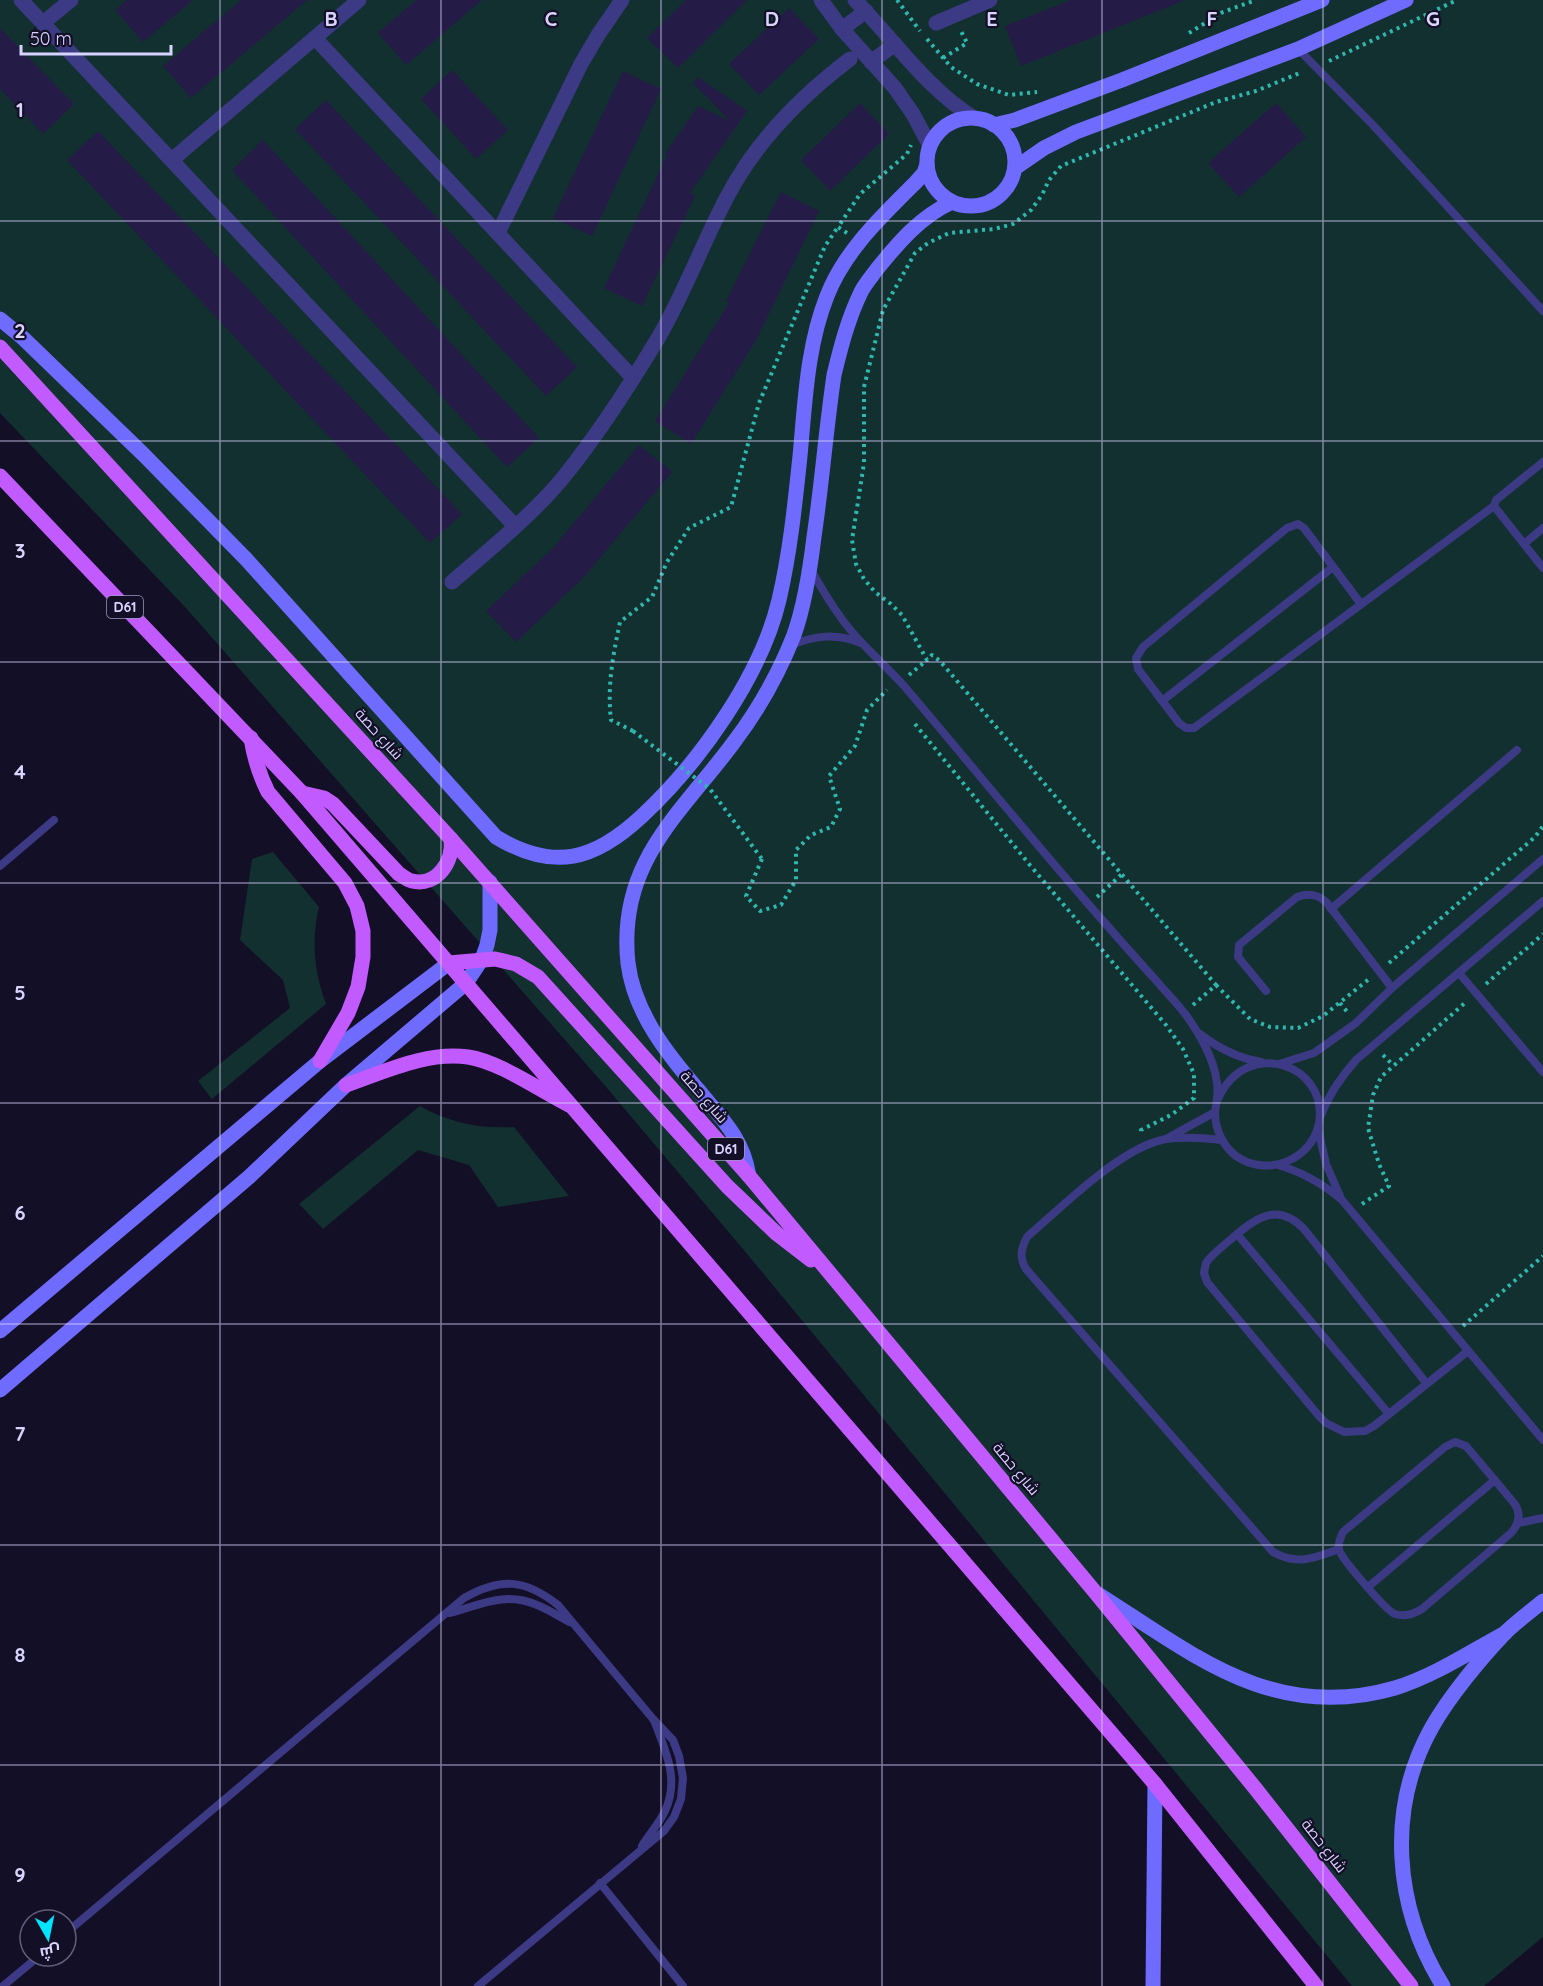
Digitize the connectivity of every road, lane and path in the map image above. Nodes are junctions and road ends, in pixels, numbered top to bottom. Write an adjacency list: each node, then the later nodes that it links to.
1 (21, 0): 14 (street)
2 (71, 0): 14 (street)
3 (359, 0): 18 (street)
4 (622, 0): 35 (street)
5 (821, 0): 16 (street)
6 (897, 0): 21 (path)
7 (990, 0): 13 (street)
8 (1256, 0): 17 (path)
9 (1322, 0): 27 (street)
10 (1406, 0): 20 (street)
11 (1457, 0): 24 (path)
12 (860, 6): 16 (street); 19 (street)
13 (936, 23)
14 (44, 24): 30 (street)
15 (971, 26): 21 (path)
16 (842, 29): 23 (street)
17 (1188, 34)
18 (315, 38): 30 (street); 35 (street)
19 (894, 44): 23 (street); 26 (street)
20 (1298, 50): 24 (lane); 32 (street)
21 (943, 58): 25 (path)
22 (850, 59): 40 (street)
23 (871, 62): 29 (street)
24 (1315, 67): 37 (lane); 54 (path)
25 (1046, 91)
26 (974, 118): 27 (street); 29 (street)
27 (994, 125): 32 (street)
28 (914, 136): 34 (path)
29 (930, 146): 31 (street)
30 (173, 159): 44 (street)
31 (927, 164): 33 (street); 36 (street)
32 (1015, 168): 33 (street)
33 (952, 202): 48 (street)
34 (838, 227): 36 (path); 55 (path, bridge)
35 (498, 234): 40 (street)
36 (860, 242): 38 (street)
37 (1543, 311)
38 (0, 320)
39 (0, 347): 62 (main road, شارع حصة / D61)
40 (633, 378): 44 (street)
41 (1543, 462): 43 (lane)
42 (0, 476): 58 (main road, D61)
43 (1494, 506): 46 (lane); 51 (lane)
44 (515, 526): 50 (street)
45 (1543, 528): 46 (lane)
46 (1524, 544): 49 (lane)
47 (1333, 567): 51 (lane); 56 (lane); 56 (lane)
48 (810, 568): 52 (lane); 53 (street)
49 (1543, 568)
50 (453, 582)
51 (1361, 604): 56 (lane)
52 (862, 643): 53 (lane); 55 (lane)
53 (789, 647): 92 (street)
54 (927, 660): 55 (path); 76 (path)
55 (901, 682): 76 (lane)
56 (1162, 701)
57 (910, 717): 77 (path)
58 (251, 738): 60 (main road, D61); 79 (main road)
59 (1517, 750): 67 (lane)
60 (302, 793): 62 (main road); 70 (main road, D61)
61 (54, 820): 64 (lane)
62 (451, 839): 65 (main road, شارع حصة / D61)
63 (1543, 859): 73 (lane)
64 (0, 866)
65 (490, 882): 69 (street); 92 (main road, شارع حصة / D61)
66 (1543, 901): 71 (lane)
67 (1331, 909): 73 (lane); 74 (lane)
68 (1543, 934): 75 (path)
69 (482, 959): 70 (main road); 72 (street); 97 (main road)
70 (448, 963): 72 (main road, D61); 79 (street)
71 (1459, 973): 75 (lane); 87 (lane)
72 (466, 983): 83 (street); 85 (main road, D61)
73 (1392, 988): 81 (lane)
74 (1266, 991)
75 (1476, 992): 82 (lane); 94 (path)
76 (1184, 1013): 77 (path); 78 (lane)
77 (1166, 1025): 90 (path)
78 (1198, 1033): 80 (lane); 84 (lane)
79 (320, 1061): 98 (street)
80 (1267, 1063): 81 (lane); 84 (lane)
81 (1279, 1064): 87 (lane)
82 (1543, 1072)
83 (346, 1085): 85 (main road); 102 (street)
84 (1218, 1099): 86 (lane)
85 (576, 1110): 115 (main road, D61)
86 (1215, 1112): 88 (lane); 89 (lane)
87 (1318, 1124): 91 (lane); 93 (lane)
88 (1166, 1139): 89 (lane); 90 (lane)
89 (1222, 1140): 91 (lane)
90 (1148, 1145): 108 (lane)
91 (1277, 1165): 93 (lane)
92 (749, 1176): 97 (main road, شارع حصة / D61)
93 (1342, 1200): 94 (lane)
94 (1351, 1210): 99 (lane)
95 (1237, 1234): 101 (lane); 103 (lane); 103 (lane)
96 (1543, 1256): 99 (path)
97 (831, 1274): 110 (main road, شارع حصة / D61)
98 (0, 1331)
99 (1454, 1334): 100 (lane)
100 (1468, 1351): 101 (lane); 104 (lane)
101 (1427, 1384): 103 (lane)
102 (0, 1390)
103 (1389, 1414)
104 (1543, 1440)
105 (1495, 1480): 107 (lane); 108 (lane); 109 (lane)
106 (1543, 1518): 107 (lane)
107 (1518, 1523): 109 (lane)
108 (1339, 1550): 109 (lane)
109 (1368, 1587)
110 (1095, 1592): 114 (street); 124 (main road, شارع حصة / D61)
111 (1543, 1601): 114 (street)
112 (446, 1614): 113 (lane); 113 (lane); 117 (lane)
113 (572, 1623): 116 (lane)
114 (1505, 1633): 125 (street)
115 (1155, 1784): 122 (street); 123 (main road, D61)
116 (600, 1883): 120 (lane); 121 (lane)
117 (78, 1923)
118 (25, 1968): 119 (lane)
119 (3, 1986)
120 (478, 1986)
121 (683, 1986)
122 (1153, 1986)
123 (1316, 1986)
124 (1411, 1986)
125 (1443, 1986)

